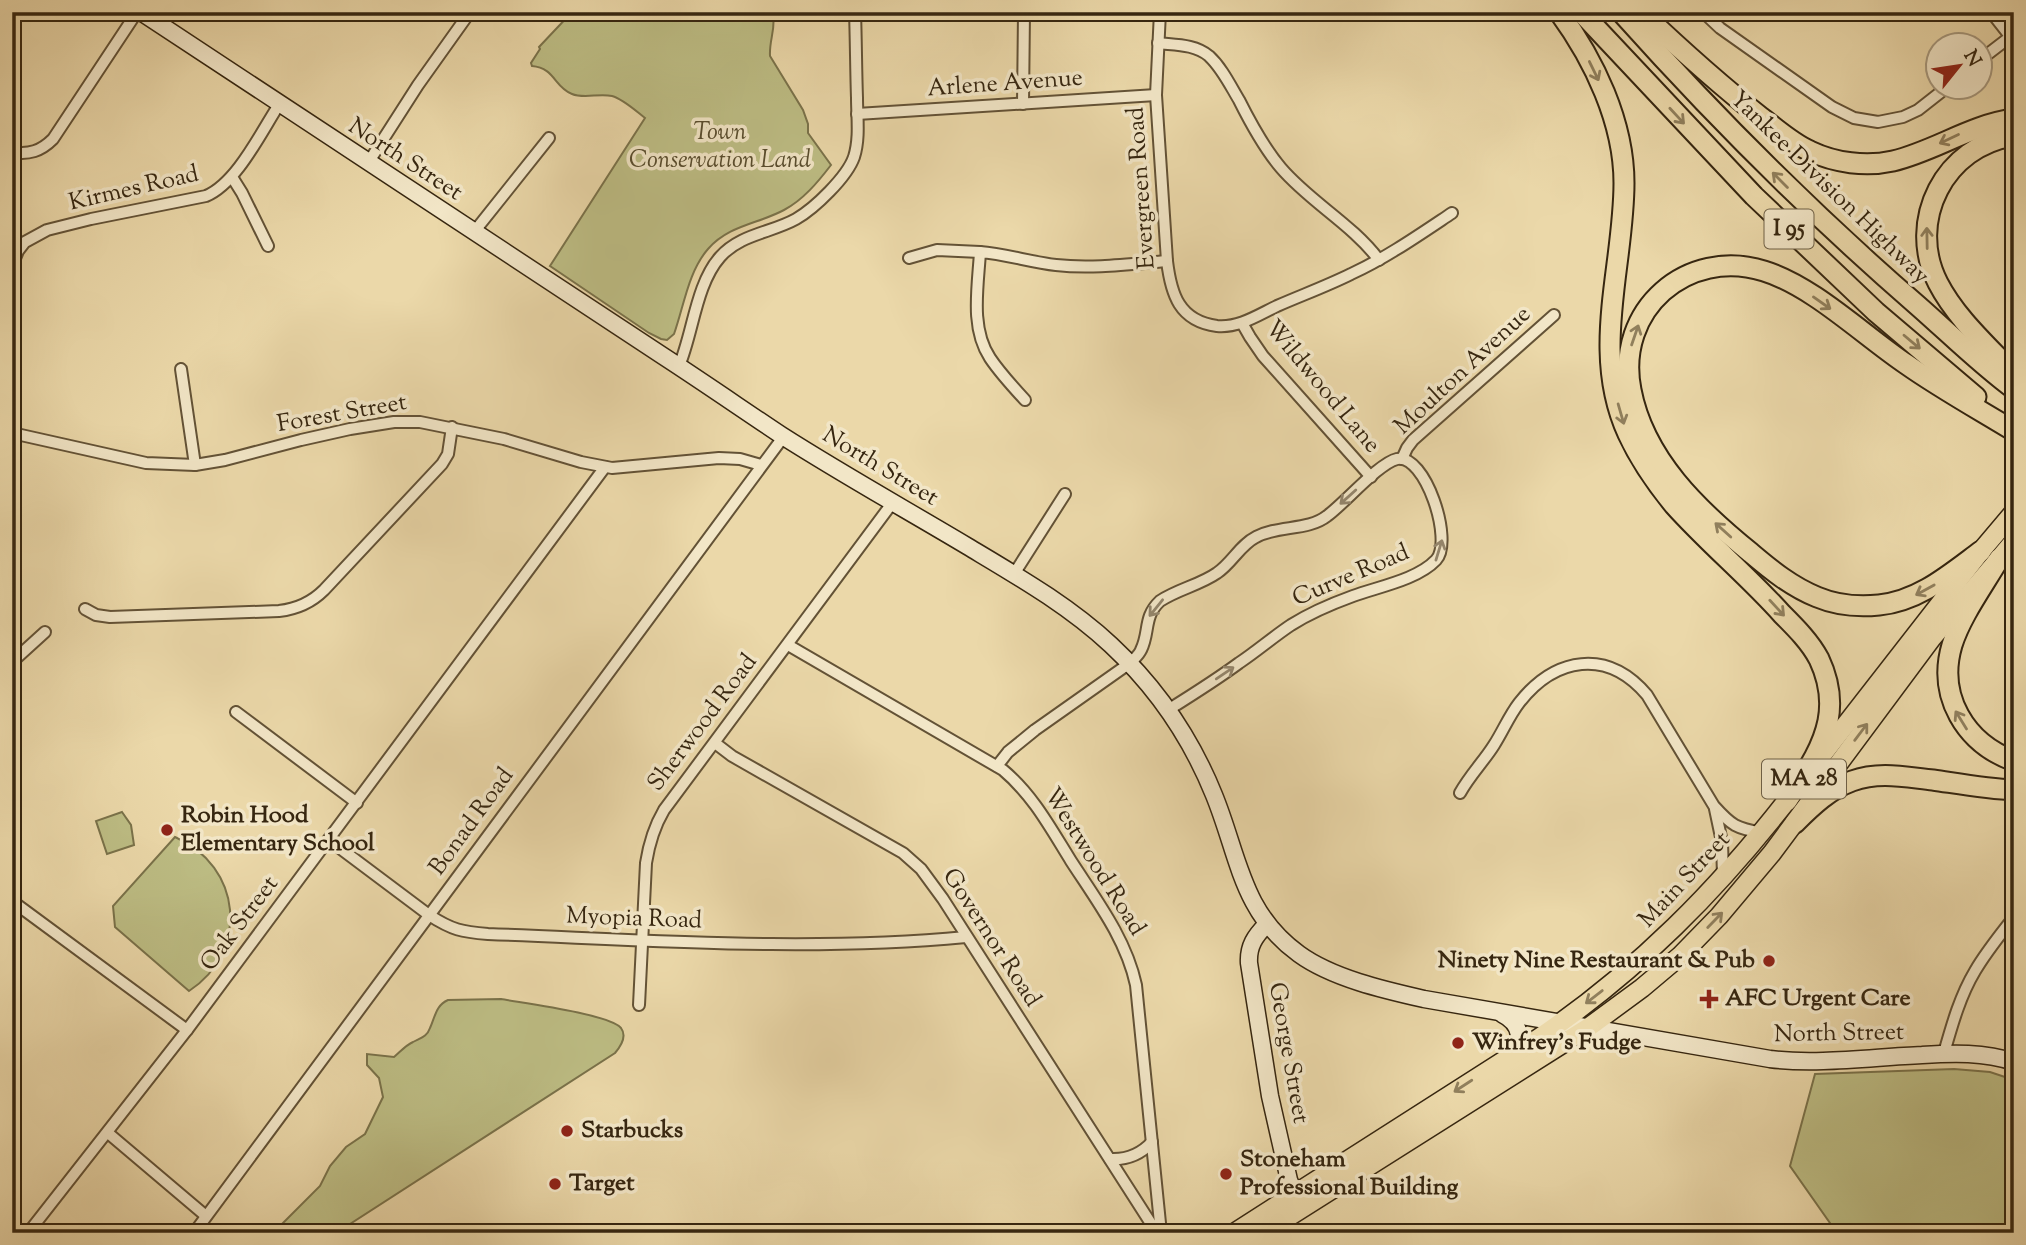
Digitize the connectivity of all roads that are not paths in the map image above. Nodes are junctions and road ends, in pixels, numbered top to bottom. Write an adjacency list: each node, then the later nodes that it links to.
1 (139, 12): 17 (street, North Street); 23 (street)
2 (470, 12): 24 (street)
3 (855, 12): 19 (street)
4 (1024, 12): 18 (street)
5 (1160, 12): 13 (street, Evergreen Road)
6 (1559, 12): 68 (highway, one-way to 68)
7 (1581, 12): 42 (highway, I 95, one-way to 42)
8 (1621, 12): 39 (highway, Yankee Division Highway / I 95, one-way to 8)
9 (1641, 12): 20 (highway, one-way to 9)
10 (1703, 12): 16 (street)
11 (1991, 12): 12 (street)
12 (2012, 39): 14 (street)
13 (1158, 43): 15 (street, Evergreen Road); 31 (street)
14 (1994, 51)
15 (1156, 95): 18 (street, Arlene Avenue); 32 (street, Evergreen Road)
16 (1928, 102)
17 (280, 103): 24 (street, North Street); 25 (street, Kirmes Road)
18 (1023, 104): 19 (street, Arlene Avenue)
19 (857, 114): 36 (street)
20 (2014, 120)
21 (2014, 136): 38 (highway, one-way to 21)
22 (549, 138): 27 (street)
23 (12, 152)
24 (368, 163): 27 (street, North Street)
25 (232, 177): 28 (street); 33 (street, Kirmes Road)
26 (1451, 214): 31 (street, Evergreen Road)
27 (474, 232): 36 (street, North Street)
28 (268, 246)
29 (980, 252): 30 (street); 32 (street); 40 (street)
30 (909, 258)
31 (1379, 260): 35 (street, Evergreen Road)
32 (1167, 261): 35 (street, Evergreen Road)
33 (12, 266)
34 (1554, 315): 45 (street, Moulton Avenue)
35 (1242, 323): 49 (street, Wildwood Lane)
36 (679, 366): 44 (street, North Street)
37 (181, 369): 46 (street)
38 (2014, 374)
39 (2014, 389)
40 (1025, 400)
41 (452, 427): 46 (street, Forest Street); 48 (street, Forest Street); 56 (street)
42 (2014, 429): 54 (highway, one-way to 42)
43 (12, 433): 46 (street, Forest Street)
44 (784, 436): 47 (street, Bonad Road); 51 (street, North Street)
45 (1402, 459): 49 (street); 61 (street, Curve Road, one-way to 45)
46 (195, 465)
47 (761, 465): 48 (street, Forest Street); 76 (street, Bonad Road)
48 (605, 467): 69 (street, Oak Street)
49 (1371, 477): 60 (street, one-way to 60)
50 (1065, 494): 55 (street)
51 (893, 502): 55 (street, North Street); 58 (street, Sherwood Road)
52 (2014, 512): 54 (main road, Main Street / MA 28)
53 (2014, 541): 54 (main road, Main Street / MA 28)
54 (1990, 555): 64 (highway, one-way to 54); 68 (main road, Main Street / MA 28); 71 (main road, Main Street / MA 28, one-way to 54)
55 (1014, 574): 60 (street, North Street)
56 (85, 609)
57 (45, 632): 59 (street)
58 (788, 645): 63 (street, Sherwood Road); 65 (street, Westwood Road)
59 (12, 662)
60 (1130, 663): 61 (street, North Street); 65 (street)
61 (1168, 710): 78 (street, North Street)
62 (236, 712): 69 (street)
63 (715, 743): 79 (street, Governor Road); 80 (street, Sherwood Road)
64 (2014, 761)
65 (997, 766): 90 (street, Westwood Road)
66 (2014, 790): 71 (highway)
67 (1460, 793): 70 (street)
68 (1787, 801): 72 (main road, Main Street / MA 28)
69 (357, 803): 73 (street, Oak Street)
70 (1714, 806): 72 (street); 74 (street)
71 (1796, 822): 84 (main road, Main Street / MA 28, one-way to 71)
72 (1762, 833): 74 (main road, Main Street / MA 28)
73 (329, 840): 76 (street, Myopia Road); 85 (street, Oak Street)
74 (1723, 877): 83 (main road, Main Street / MA 28, one-way to 83)
75 (12, 901): 85 (street)
76 (429, 915): 80 (street, Myopia Road); 93 (street, Bonad Road)
77 (2014, 918): 86 (street)
78 (1267, 924): 82 (street, North Street); 92 (street, George Street)
79 (966, 937): 80 (street, Myopia Road); 91 (street, Governor Road)
80 (642, 940): 81 (street, Sherwood Road)
81 (639, 1005)
82 (1500, 1013): 83 (street, North Street); 87 (street)
83 (1562, 1023): 84 (street, North Street); 87 (main road, Main Street / MA 28)
84 (1589, 1027): 86 (street, North Street); 98 (main road, Main Street / MA 28)
85 (187, 1030): 89 (street, Oak Street)
86 (1944, 1053): 88 (street, North Street)
87 (1505, 1060): 92 (main road, Main Street / MA 28, one-way to 92)
88 (2014, 1062)
89 (108, 1133): 93 (street); 94 (street, Oak Street)
90 (1152, 1142): 91 (street); 96 (street, Westwood Road)
91 (1110, 1159): 96 (street, Governor Road)
92 (1295, 1195): 97 (main road, Main Street / MA 28)
93 (206, 1216): 95 (street, Bonad Road)
94 (29, 1233)
95 (194, 1233)
96 (1159, 1233)
97 (1234, 1233)
98 (1263, 1233)

